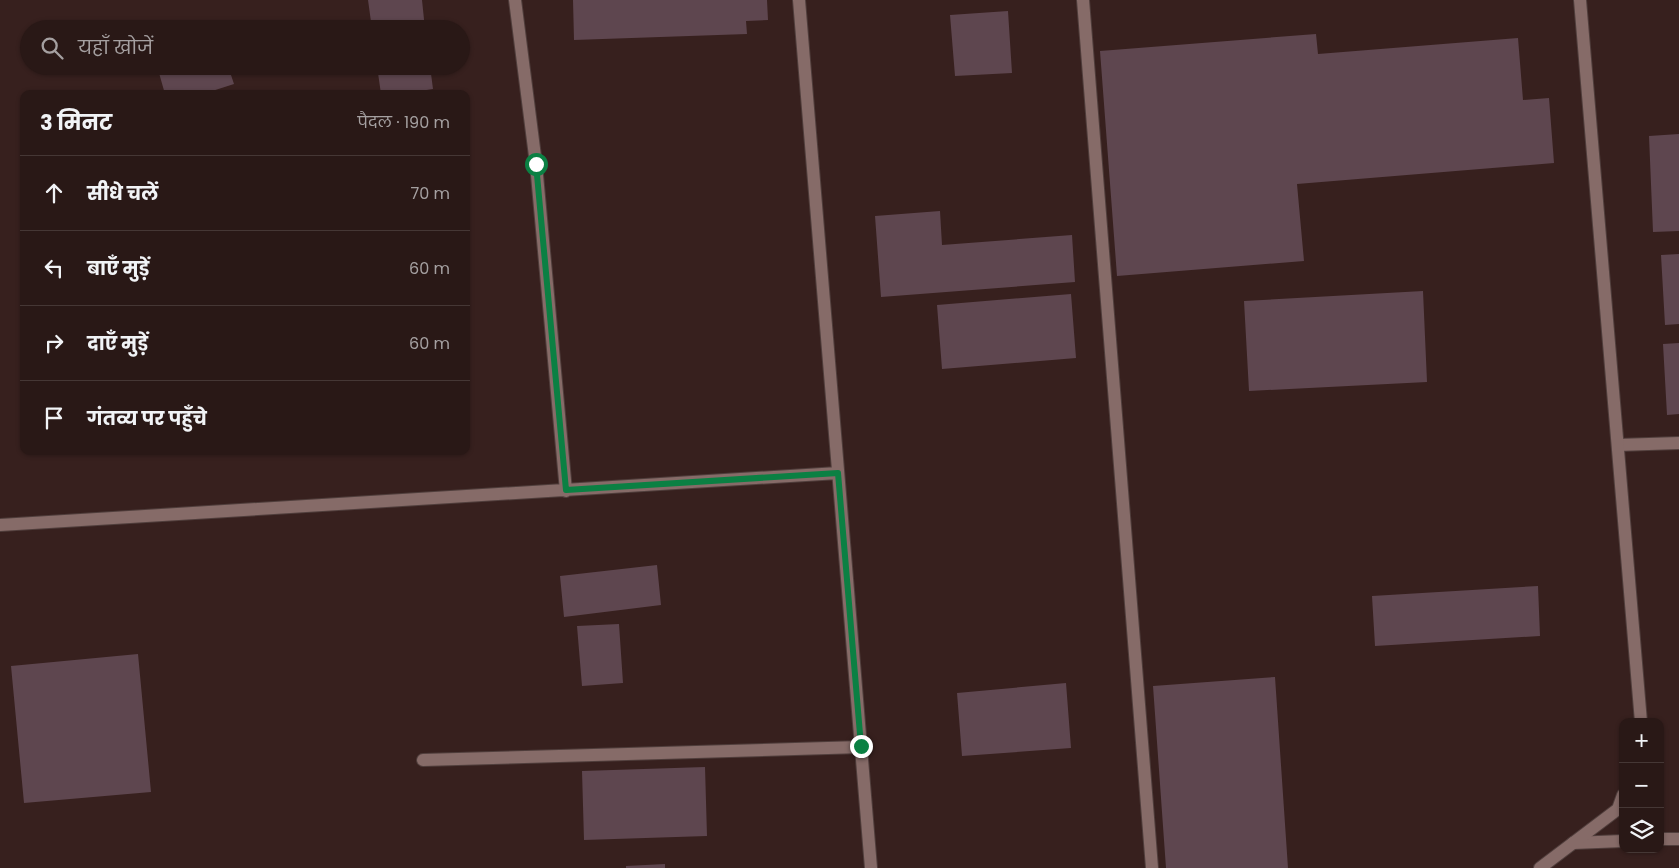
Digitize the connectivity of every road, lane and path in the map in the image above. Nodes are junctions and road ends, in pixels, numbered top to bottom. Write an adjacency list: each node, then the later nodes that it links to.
1 (515, 0): 8 (street)
2 (799, 0): 7 (street)
3 (1083, 0): 19 (street)
4 (1580, 0): 6 (street)
5 (1679, 443): 6 (street)
6 (1618, 444): 10 (street)
7 (838, 473): 8 (street); 11 (street)
8 (566, 490): 9 (street)
9 (0, 525)
10 (1641, 718)
11 (861, 746): 12 (street); 18 (street)
12 (423, 760)
13 (1619, 806): 17 (street)
14 (1679, 839): 15 (street)
15 (1664, 840)
16 (1619, 841): 17 (street)
17 (1573, 843): 20 (street)
18 (871, 868)
19 (1152, 868)
20 (1540, 868)

